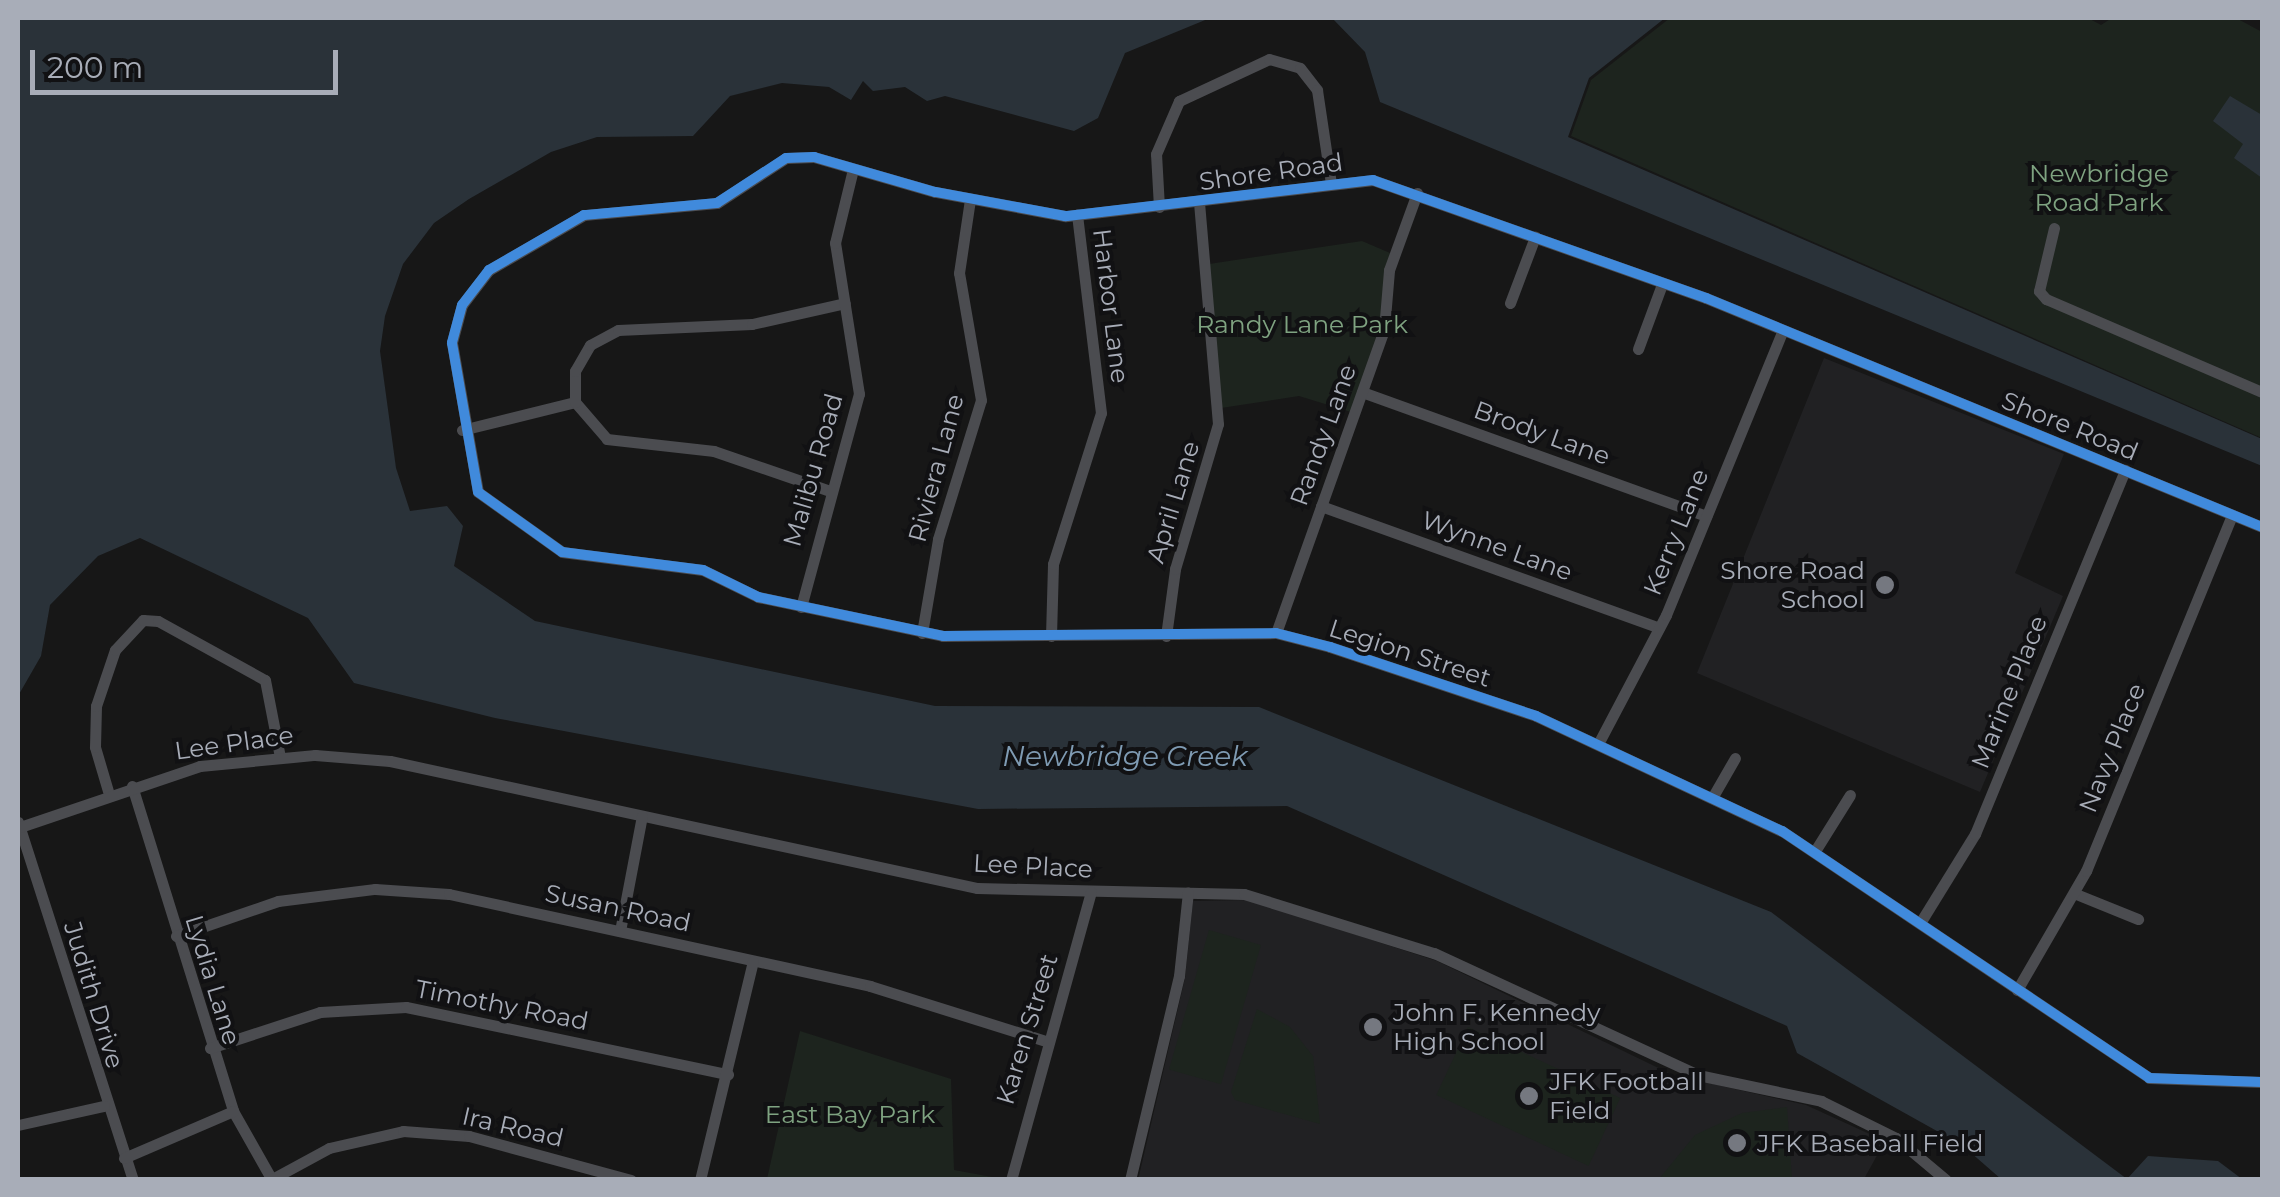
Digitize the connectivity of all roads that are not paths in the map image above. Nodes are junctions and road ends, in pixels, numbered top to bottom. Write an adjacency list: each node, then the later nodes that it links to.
1 (853, 169): 4 (street, Shore Road); 11 (street, Malibu Road); 18 (street, Shore Road)
2 (1332, 184): 3 (street, Shore Road); 5 (street, Shore Road); 6 (street)
3 (1418, 193): 9 (street, Shore Road); 15 (street, Randy Lane)
4 (970, 198): 7 (street, Shore Road); 27 (street, Riviera Lane)
5 (1198, 202): 6 (street, Shore Road); 30 (street, April Lane)
6 (1158, 207): 7 (street, Shore Road)
7 (1077, 214): 29 (street, Harbor Lane)
8 (2054, 228): 16 (street)
9 (1535, 238): 10 (street, Shore Road); 12 (street)
10 (1662, 284): 13 (street, Shore Road); 14 (street)
11 (845, 303): 17 (street); 20 (street, Malibu Road)
12 (1510, 303)
13 (1783, 330): 19 (street, Shore Road); 23 (street, Kerry Lane)
14 (1638, 348)
15 (1362, 392): 21 (street, Randy Lane); 23 (street, Brody Lane)
16 (2262, 392)
17 (575, 402): 18 (street); 20 (street)
18 (462, 430): 25 (street, Legion Street)
19 (2125, 470): 22 (street, Shore Road); 45 (street, Marine Place)
20 (830, 491): 25 (street, Malibu Road)
21 (1321, 506): 26 (street, Wynne Lane); 28 (street, Randy Lane)
22 (2232, 514): 24 (street, Shore Road); 43 (street, Navy Place)
23 (1706, 516): 26 (street, Kerry Lane)
24 (2262, 527)
25 (801, 607): 27 (street, Legion Street)
26 (1659, 628): 31 (street, Kerry Lane)
27 (922, 632): 29 (street, Legion Street)
28 (1276, 633): 30 (street, Legion Street); 31 (street, Legion Street)
29 (1051, 636): 30 (street, Legion Street)
30 (1166, 636)
31 (1598, 744): 37 (street, Legion Street)
32 (280, 757): 34 (street, Lee Place); 35 (street); 38 (street, Lee Place)
33 (1735, 758): 37 (street)
34 (132, 786): 35 (street, Lee Place); 47 (street, Lydia Lane)
35 (108, 792): 39 (street, Lee Place)
36 (1850, 796): 40 (street)
37 (1712, 798): 40 (street, Legion Street)
38 (642, 816): 41 (street, Lee Place); 46 (street)
39 (19, 824): 54 (street, Judith Drive)
40 (1815, 851): 45 (street, Legion Street)
41 (1091, 892): 42 (street, Lee Place); 50 (street, Karen Street)
42 (1188, 892): 64 (street); 65 (street, Lee Place)
43 (2076, 894): 44 (street); 49 (street, Navy Place)
44 (2138, 919)
45 (1920, 923): 49 (street, Legion Street)
46 (620, 931): 47 (street, Susan Road); 48 (street, Susan Road)
47 (176, 936): 51 (street, Lydia Lane)
48 (753, 961): 50 (street, Susan Road); 52 (street)
49 (2017, 990): 53 (street, Legion Street)
50 (1046, 1041): 63 (street, Karen Street)
51 (210, 1048): 52 (street, Timothy Road); 55 (street, Lydia Lane)
52 (728, 1074): 62 (street)
53 (2262, 1082)
54 (104, 1106): 56 (street); 57 (street, Judith Drive)
55 (232, 1112): 57 (street); 59 (street, Lydia Lane)
56 (18, 1125)
57 (124, 1158): 60 (street, Judith Drive)
58 (581, 1173): 59 (street, Ira Road); 61 (street, Ira Road)
59 (272, 1179)
60 (133, 1180)
61 (632, 1180)
62 (700, 1180)
63 (1010, 1180)
64 (1130, 1180)
65 (1946, 1180)

